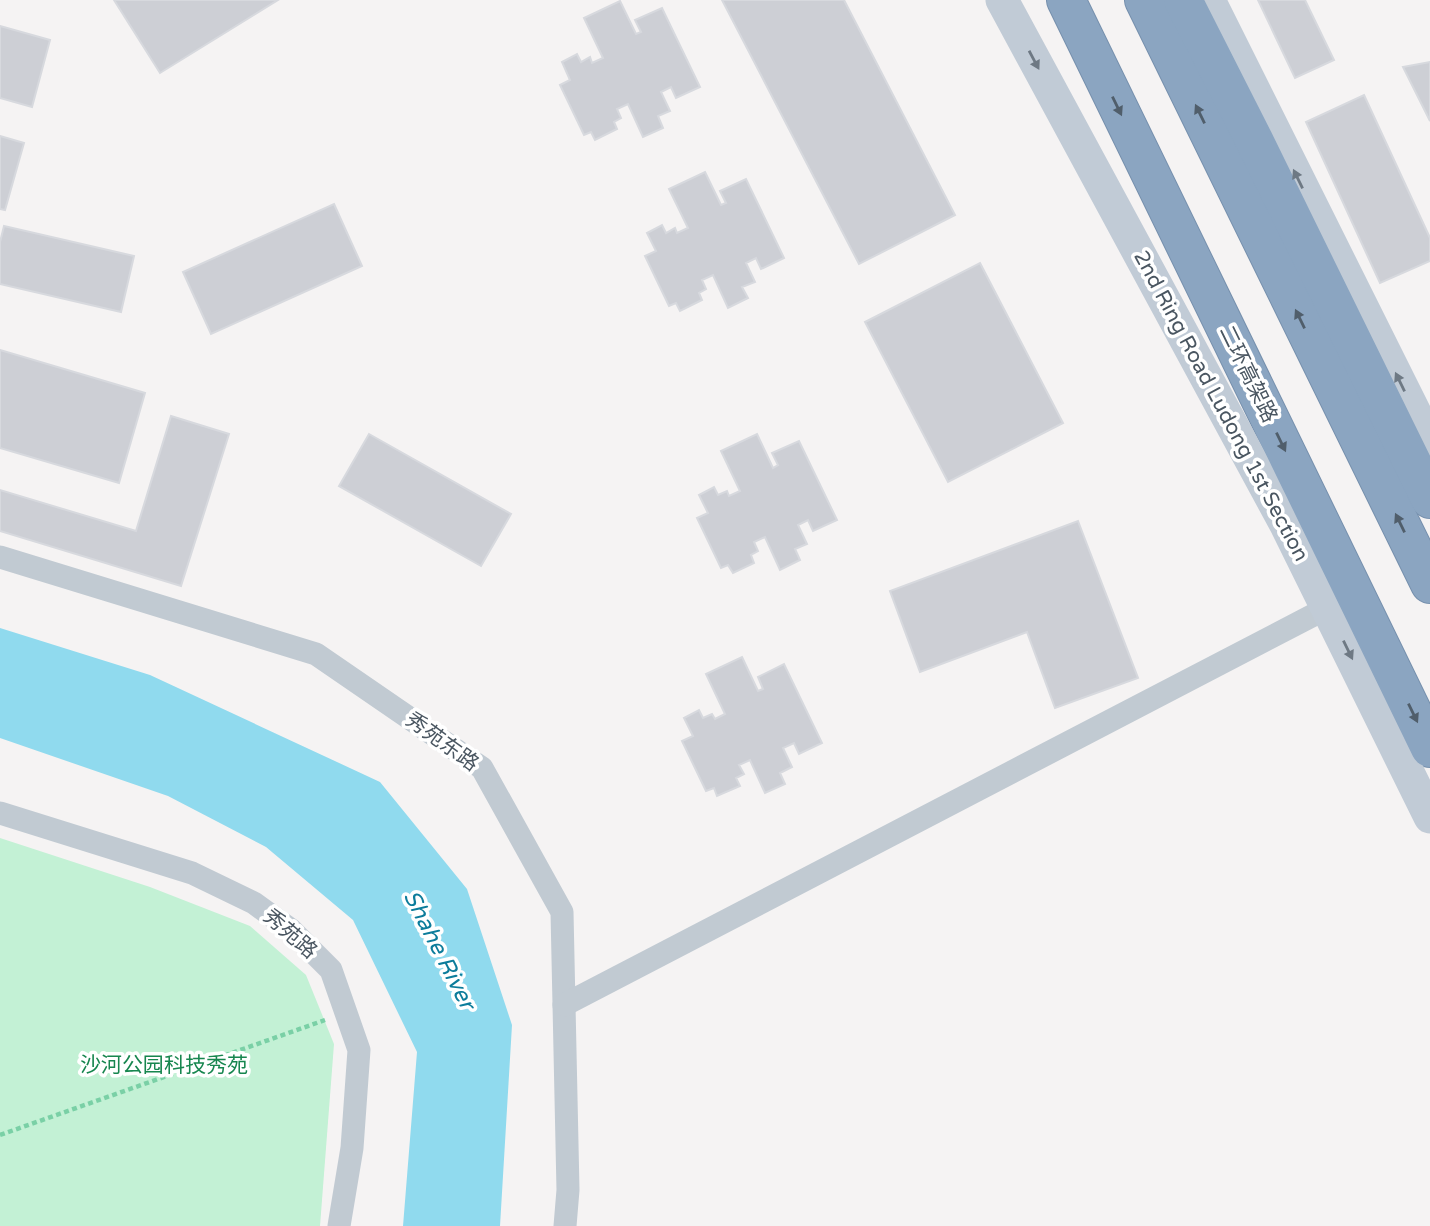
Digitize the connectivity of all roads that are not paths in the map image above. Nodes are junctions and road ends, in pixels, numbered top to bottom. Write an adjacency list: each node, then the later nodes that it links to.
1 (1002, 0): 10 (main road, 2nd Ring Road Ludong 1st Section, one-way to 10)
2 (1066, 0): 11 (highway, 二环高架路, one-way to 11)
3 (1144, 0): 9 (highway, one-way to 3)
4 (1183, 0): 7 (highway)
5 (1209, 0): 6 (main road, one-way to 5)
6 (1430, 443)
7 (1430, 499)
8 (0, 557): 14 (street, 秀苑东路)
9 (1430, 584)
10 (1327, 608): 13 (main road, 2nd Ring Road Ludong 1st Section, one-way to 13); 14 (street)
11 (1430, 748)
12 (0, 813): 15 (street, 秀苑路)
13 (1430, 817)
14 (564, 1004): 16 (street, 秀苑东路)
15 (339, 1226)
16 (565, 1226)

